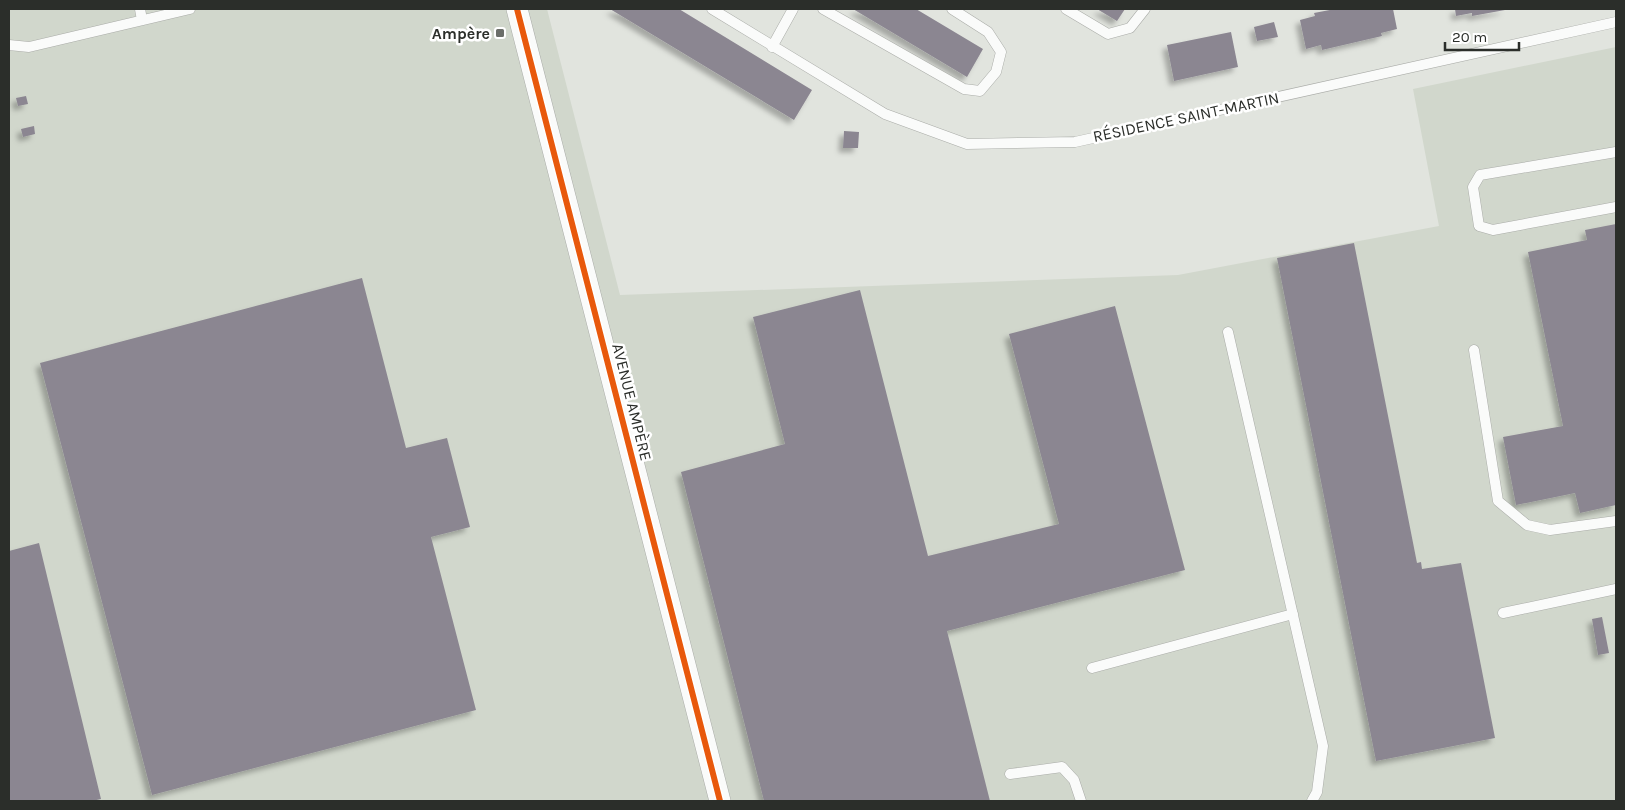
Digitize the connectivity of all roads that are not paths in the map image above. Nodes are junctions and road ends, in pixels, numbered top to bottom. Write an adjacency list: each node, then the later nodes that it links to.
1 (140, 9): 10 (lane)
2 (190, 9): 10 (lane)
3 (517, 9): 24 (street, AVENUE AMPÈRE)
4 (793, 9): 13 (lane)
5 (823, 9): 6 (lane)
6 (952, 9)
7 (1066, 9): 8 (lane)
8 (1145, 9)
9 (718, 10): 13 (lane, RÉSIDENCE SAINT-MARTIN)
10 (142, 20): 12 (lane)
11 (1616, 22): 13 (lane, RÉSIDENCE SAINT-MARTIN)
12 (9, 45)
13 (772, 47)
14 (1616, 152): 15 (lane)
15 (1616, 207)
16 (1228, 332): 21 (lane)
17 (1474, 350): 18 (lane)
18 (1616, 521)
19 (1616, 589): 20 (lane)
20 (1503, 613)
21 (1293, 614): 22 (lane); 26 (lane)
22 (1092, 668)
23 (1010, 774): 25 (lane)
24 (720, 801)
25 (1081, 801)
26 (1312, 801)

